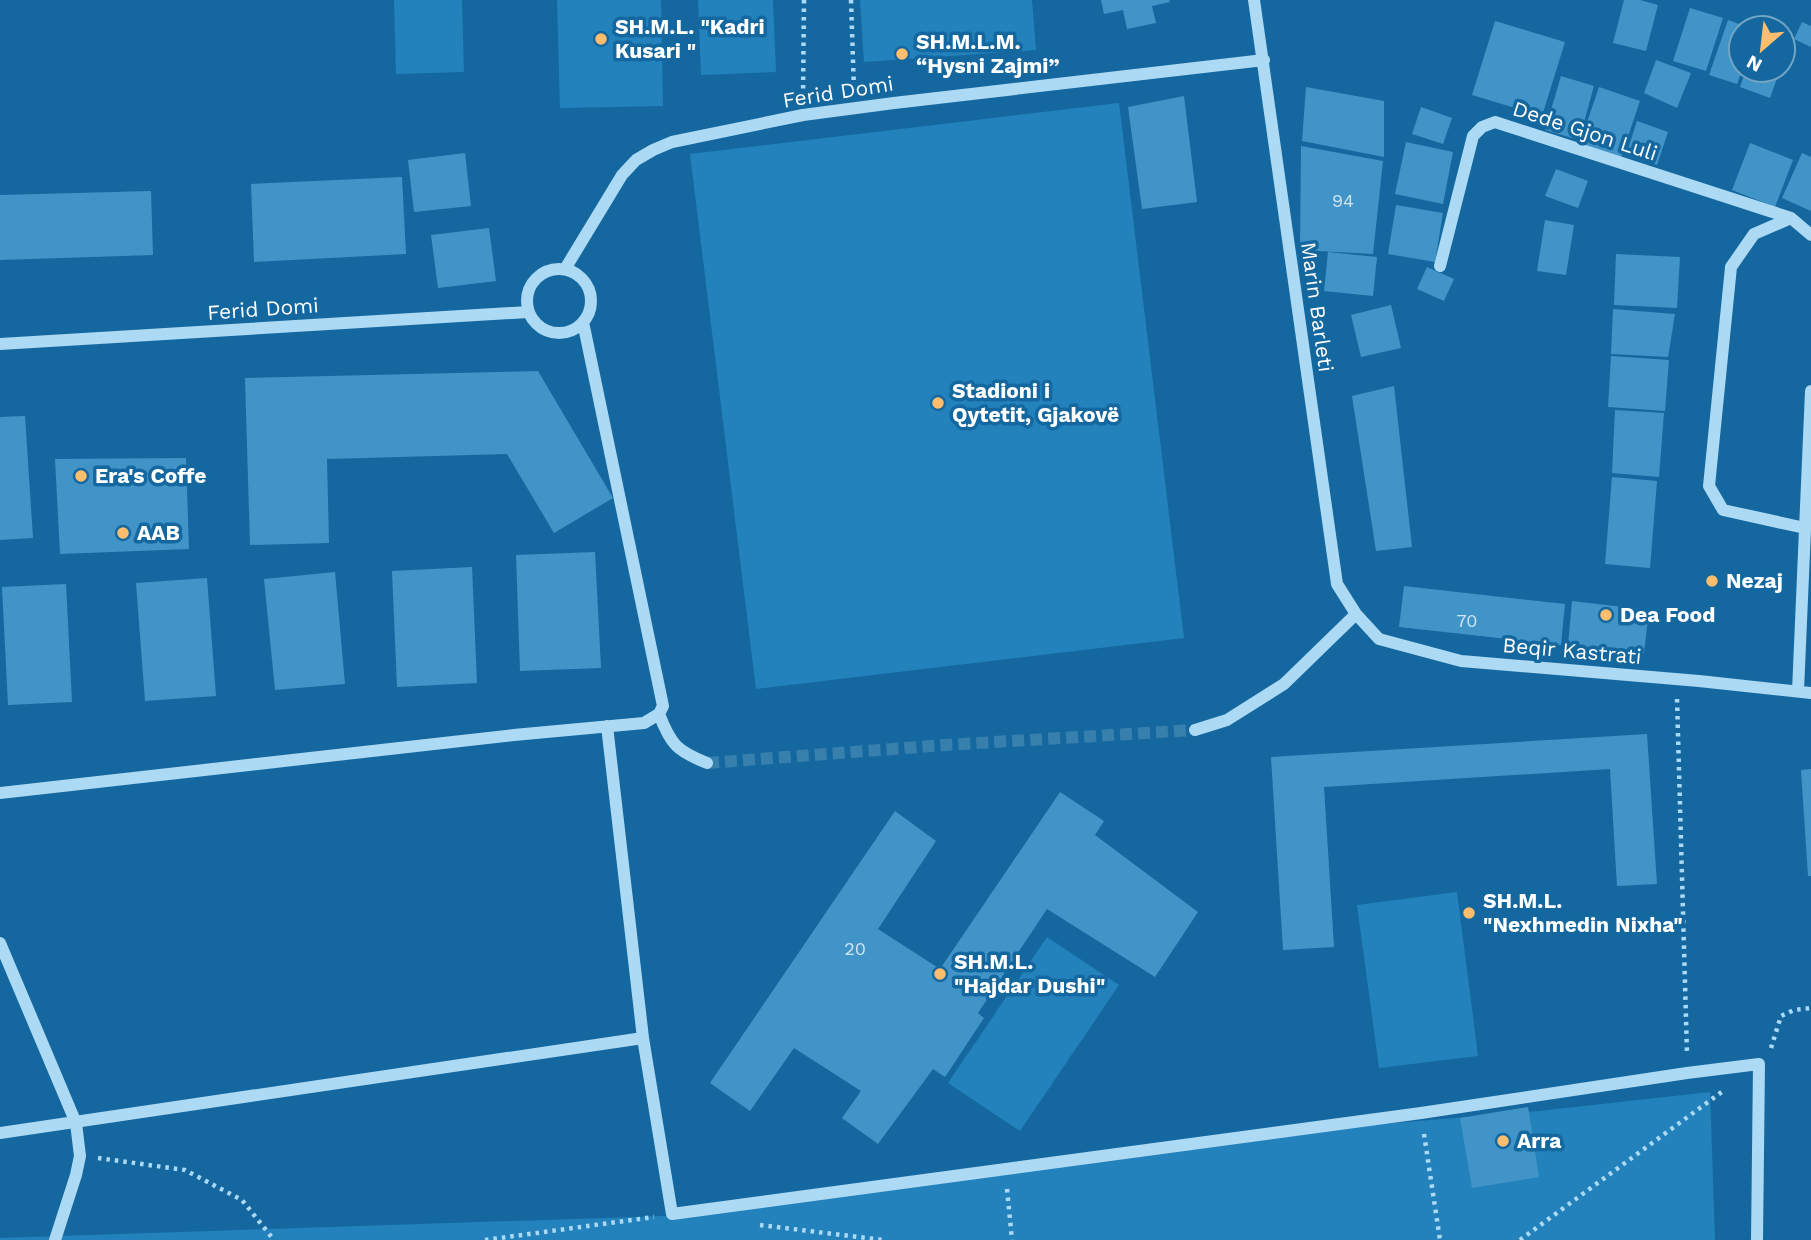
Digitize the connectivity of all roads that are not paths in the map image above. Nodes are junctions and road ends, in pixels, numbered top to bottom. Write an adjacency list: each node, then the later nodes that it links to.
1 (1254, 0): 2 (street, Marin Barleti)
2 (1264, 60): 6 (street, Ferid Domi); 12 (street, Marin Barleti)
3 (1791, 218): 4 (street, Dede Gjon Luli); 5 (street, Dede Gjon Luli); 11 (street)
4 (1811, 235)
5 (1440, 266)
6 (565, 269): 7 (street); 8 (street)
7 (528, 312): 8 (street); 9 (street, Ferid Domi)
8 (583, 322): 14 (street)
9 (0, 344)
10 (1811, 391): 11 (street, Beqir Kastrati)
11 (1805, 528): 13 (street, Beqir Kastrati)
12 (1356, 614): 13 (street, Beqir Kastrati); 16 (street)
13 (1805, 692)
14 (659, 714): 15 (street); 17 (street)
15 (607, 726): 18 (street); 20 (street)
16 (1195, 730)
17 (707, 763)
18 (0, 793)
19 (0, 943): 21 (street)
20 (643, 1038): 21 (street); 24 (street)
21 (76, 1123): 22 (street); 23 (street)
22 (0, 1133)
23 (55, 1240)
24 (1757, 1240)

